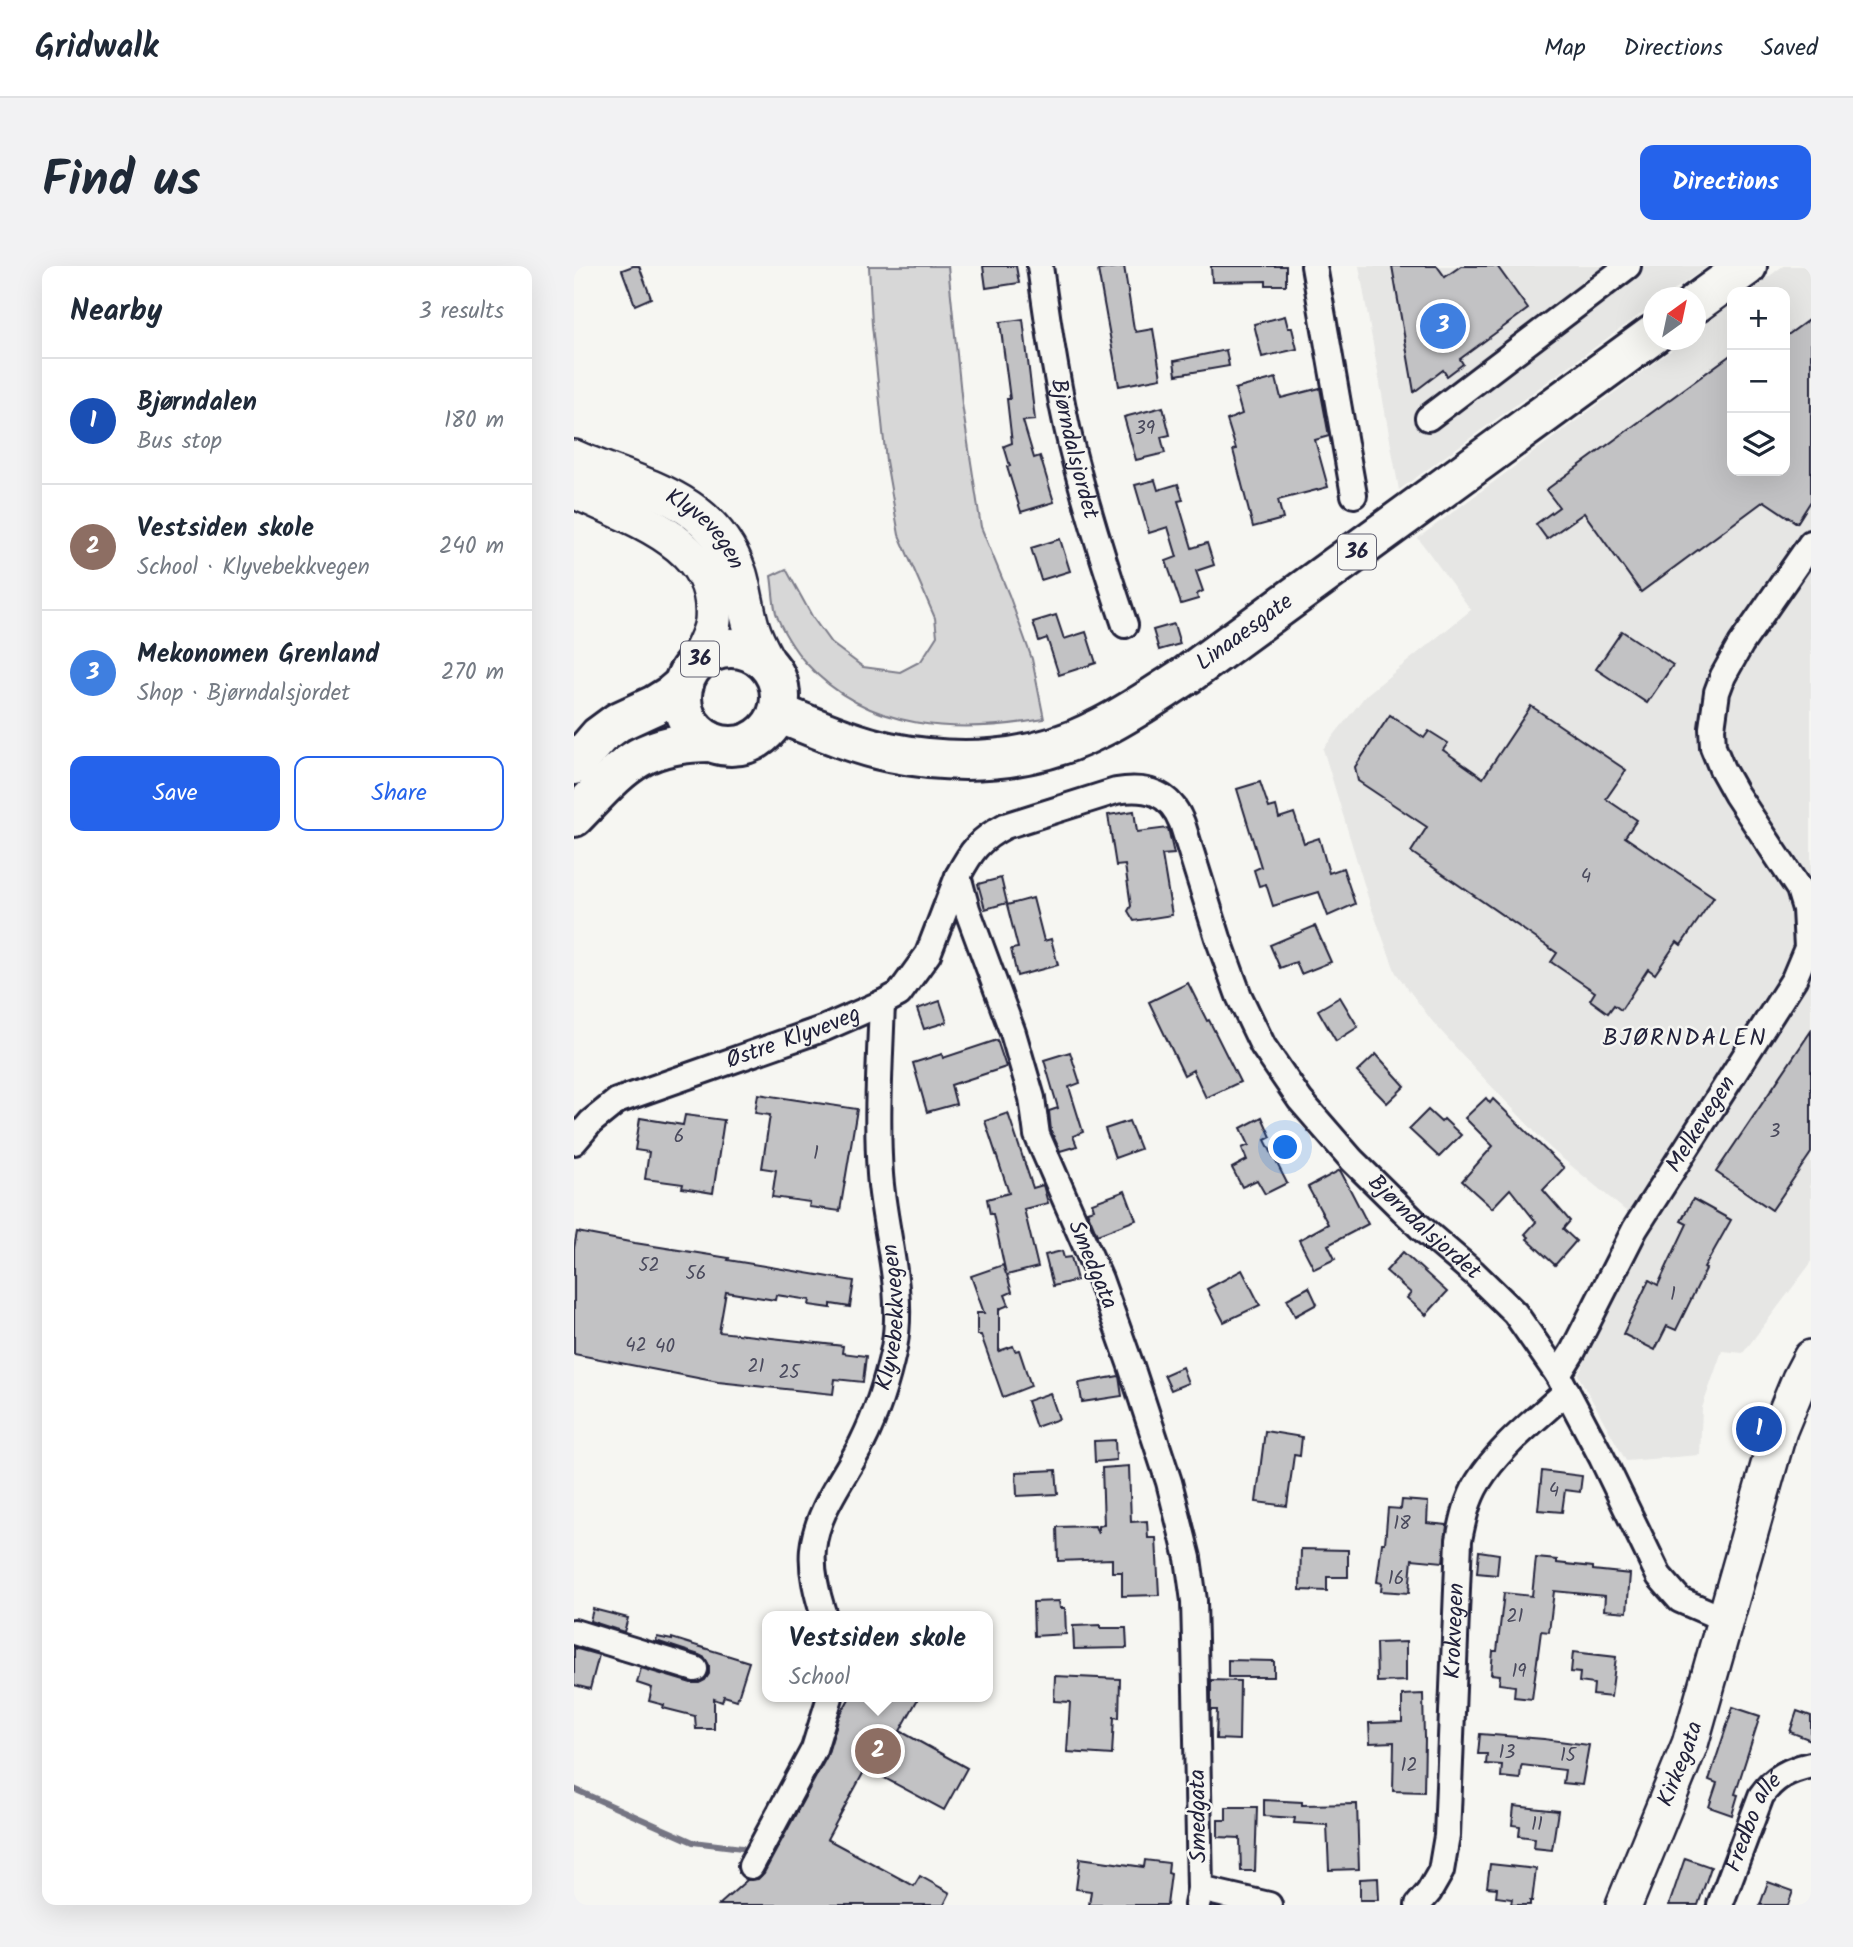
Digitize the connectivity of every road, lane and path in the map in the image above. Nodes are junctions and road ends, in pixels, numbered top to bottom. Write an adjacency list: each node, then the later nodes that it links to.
1 (1040, 266): 12 (street, Bjørndalsjordet)
2 (1314, 266): 10 (street)
3 (1628, 266): 7 (street)
4 (1746, 266): 5 (highway)
5 (1706, 296)
6 (1643, 342): 15 (highway, Linaaesgate / 36)
7 (1428, 418)
8 (574, 458): 13 (street, Klyvevegen)
9 (574, 490): 14 (street, Klyvevegen)
10 (1354, 495)
11 (1811, 543): 20 (street, Melkevegen)
12 (1125, 625)
13 (769, 665): 14 (highway, 36); 15 (highway)
14 (690, 673): 16 (highway, 36); 17 (highway, 36)
15 (778, 713): 16 (highway)
16 (710, 742): 18 (highway)
17 (574, 765)
18 (574, 817)
19 (958, 876): 21 (street, Østre Klyveveg); 24 (street, Bjørndalsjordet); 32 (street, Smedgata)
20 (1809, 949): 24 (street, Melkevegen)
21 (882, 1003): 22 (street, Østre Klyveveg); 25 (street, Klyvebekkvegen)
22 (574, 1143)
23 (1811, 1358): 26 (street, Kirkegata)
24 (1563, 1383): 26 (street, Bjørndalsjordet); 34 (street, Krokvegen)
25 (823, 1611)
26 (1724, 1619): 35 (street, Kirkegata)
27 (574, 1632): 28 (street)
28 (695, 1669)
29 (828, 1702): 31 (street)
30 (1811, 1765): 36 (street, Fredbo allé)
31 (751, 1866)
32 (1199, 1897): 33 (street)
33 (1269, 1905)
34 (1418, 1905)
35 (1624, 1905)
36 (1720, 1905)

